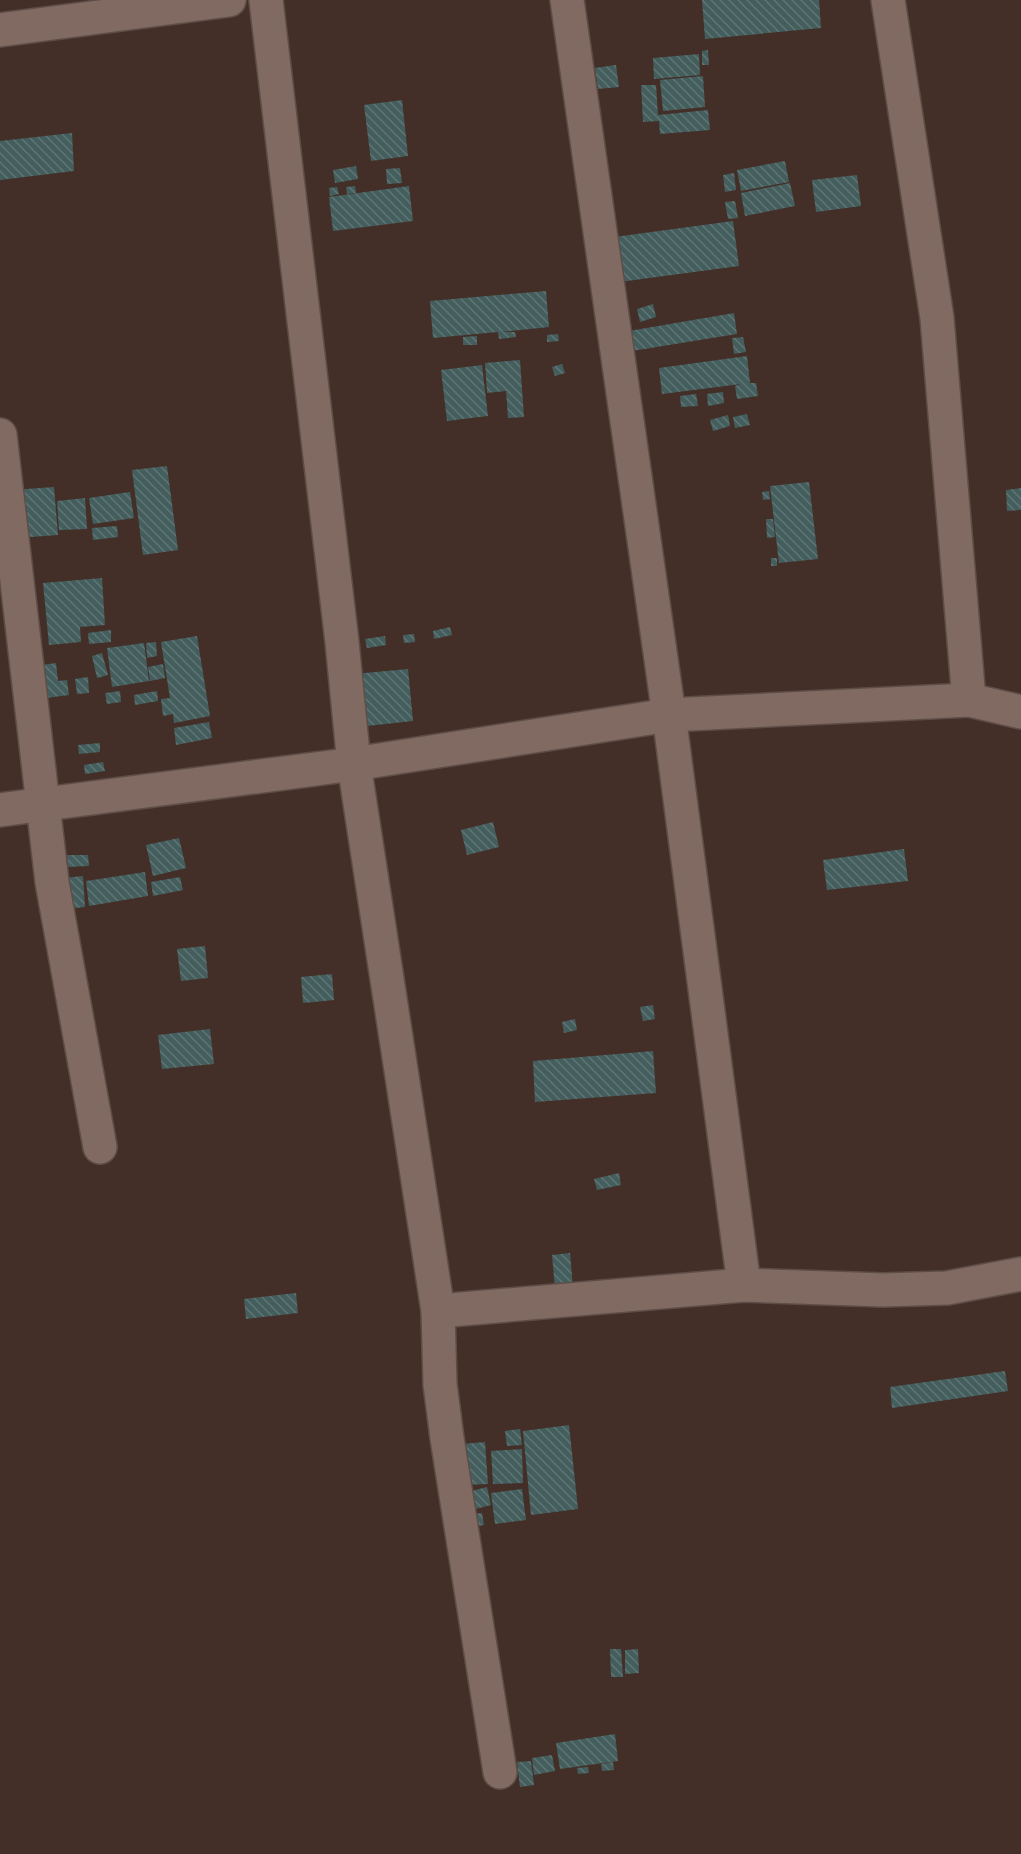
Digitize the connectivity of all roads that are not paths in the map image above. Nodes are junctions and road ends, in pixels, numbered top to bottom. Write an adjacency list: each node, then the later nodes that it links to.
1 (229, 0): 5 (street)
2 (266, 0): 10 (street)
3 (567, 0): 9 (street)
4 (888, 0): 7 (street)
5 (0, 30)
6 (0, 435): 11 (street)
7 (969, 700): 8 (street); 9 (street)
8 (1021, 712)
9 (669, 715): 10 (street); 15 (street)
10 (354, 764): 11 (street); 16 (street)
11 (42, 805): 12 (street); 13 (street)
12 (0, 810)
13 (100, 1147)
14 (1021, 1274): 15 (street)
15 (744, 1285): 16 (street)
16 (438, 1311): 17 (street)
17 (500, 1772)

